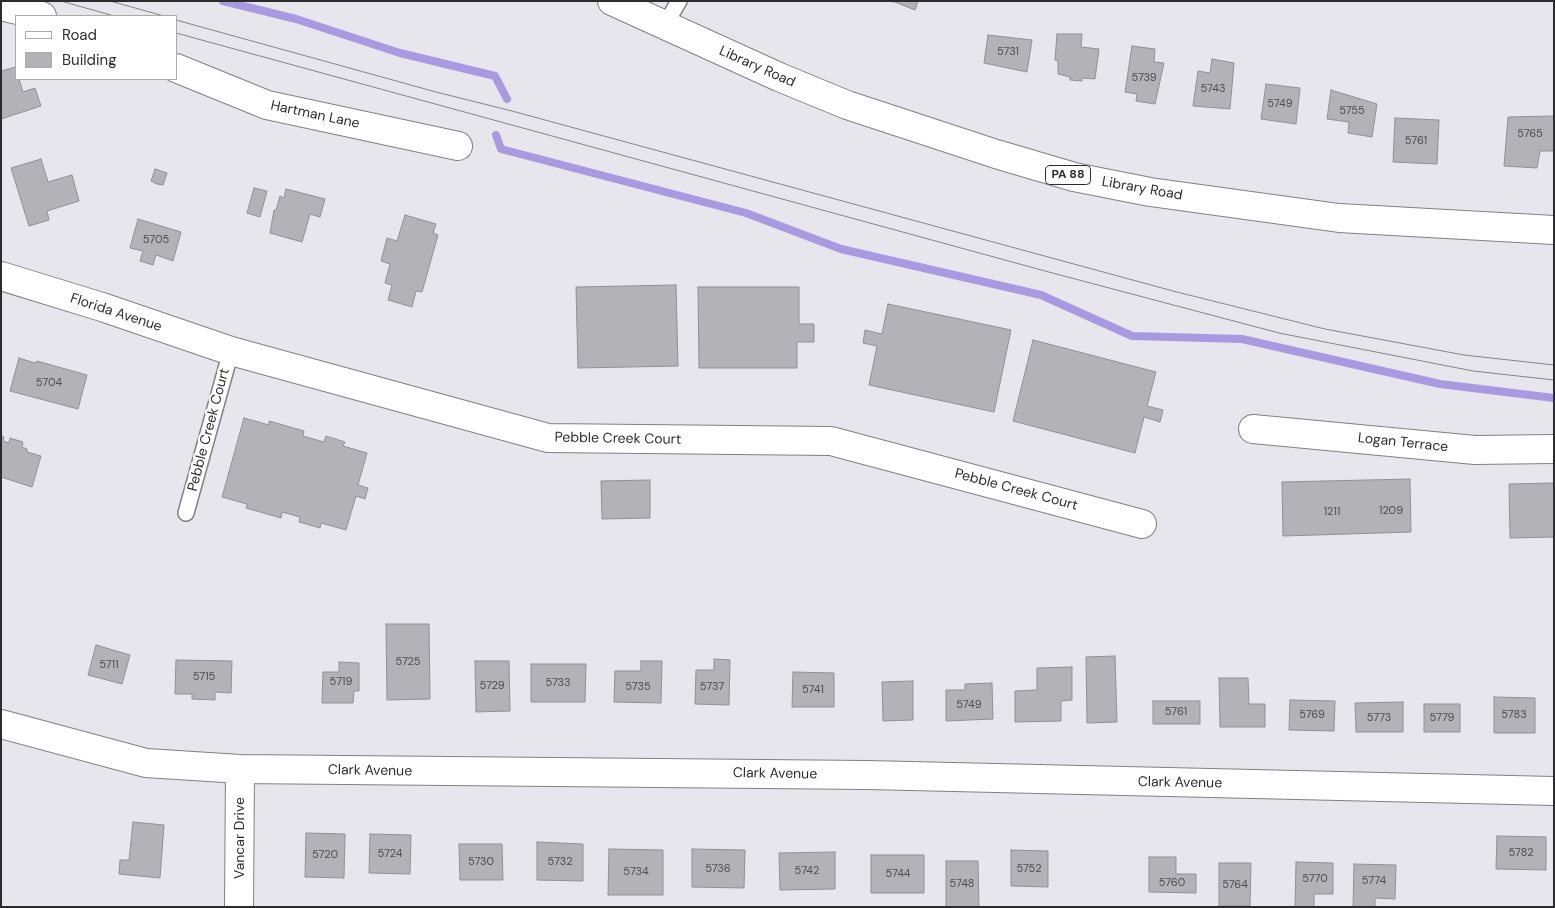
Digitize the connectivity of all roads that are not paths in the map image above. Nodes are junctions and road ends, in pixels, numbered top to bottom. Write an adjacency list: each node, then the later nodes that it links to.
1 (612, 1): 5 (street, Library Road / PA 88)
2 (680, 1): 5 (lane)
3 (1, 6): 4 (street)
4 (38, 15)
5 (665, 25): 8 (street, Library Road / PA 88)
6 (178, 69): 7 (street, Hartman Lane)
7 (458, 146)
8 (1554, 230)
9 (1, 276): 10 (street, Florida Avenue)
10 (231, 351): 13 (lane, Pebble Creek Court); 14 (street, Pebble Creek Court)
11 (1253, 429): 12 (street, Logan Terrace)
12 (1554, 449)
13 (186, 513)
14 (1142, 524)
15 (1, 724): 16 (street, Clark Avenue)
16 (240, 769): 17 (street, Clark Avenue); 18 (street, Vancar Drive)
17 (1554, 791)
18 (239, 907)

